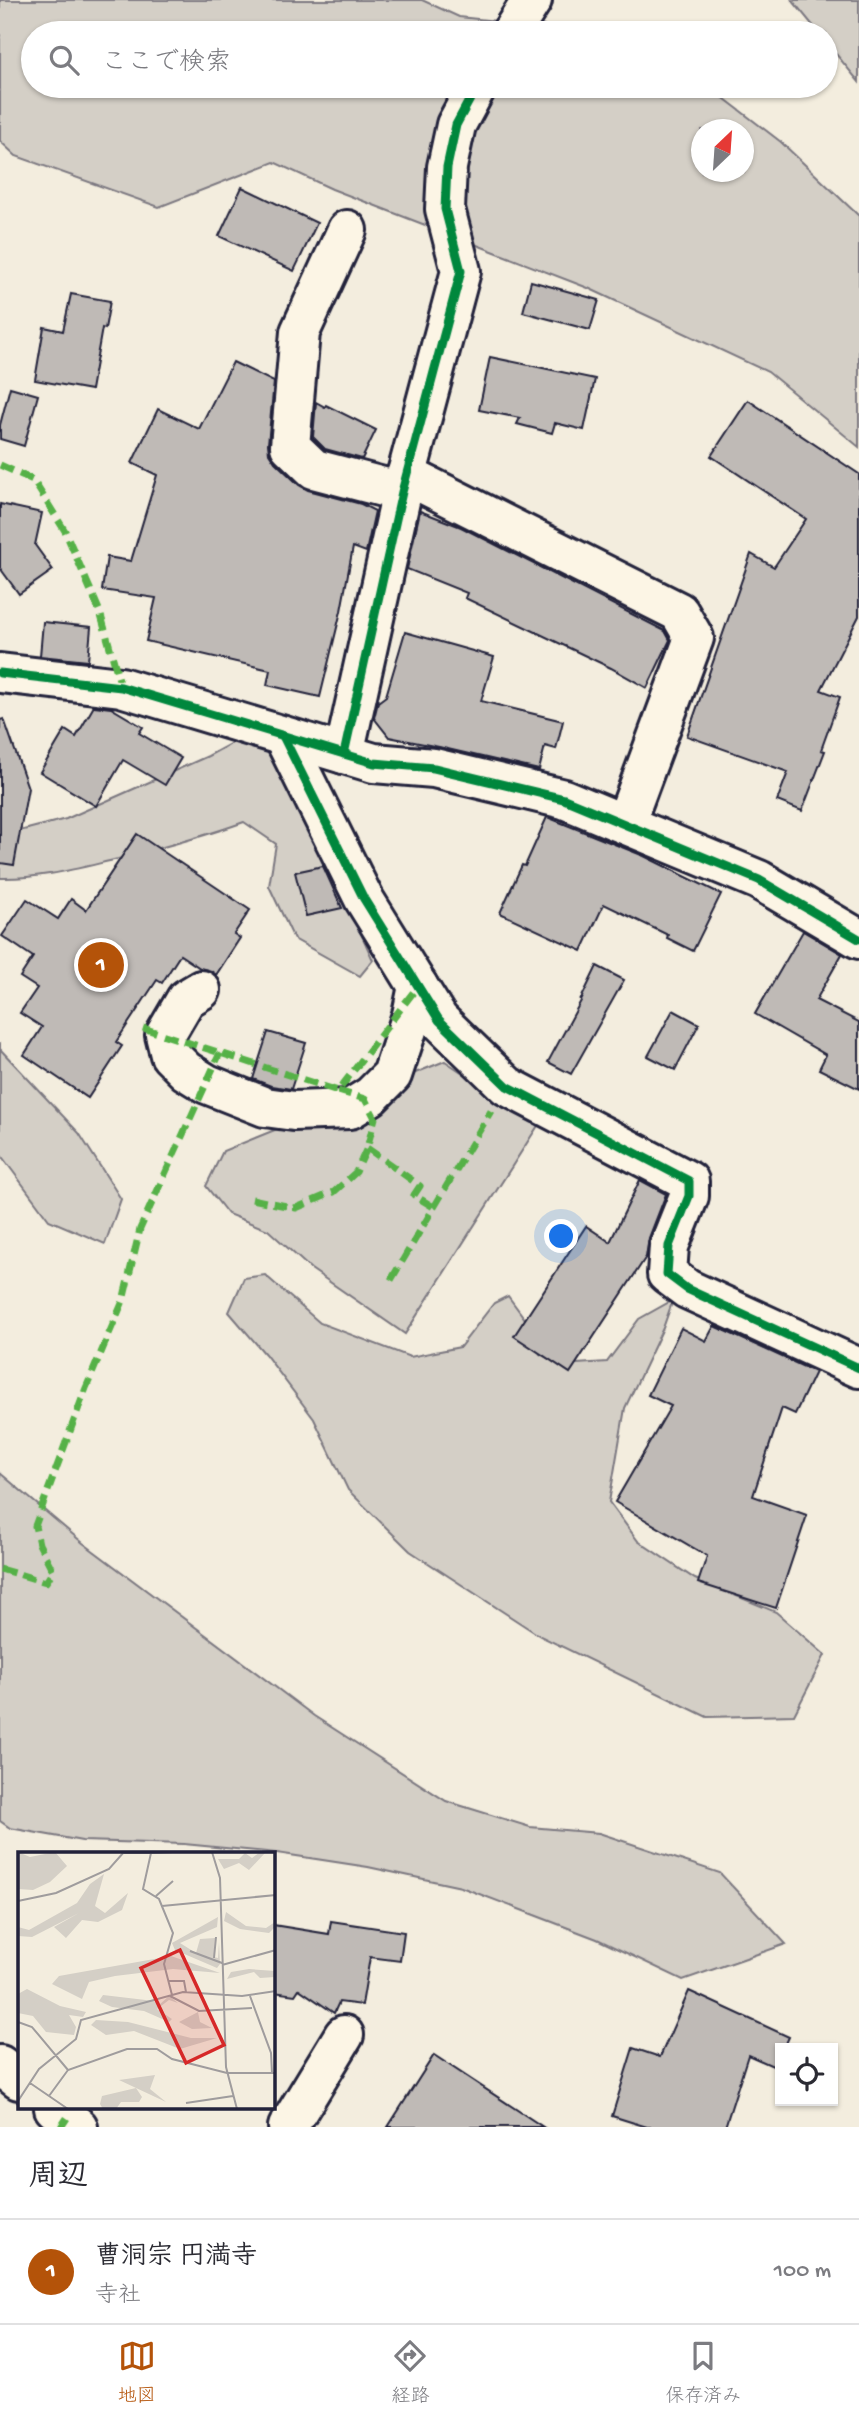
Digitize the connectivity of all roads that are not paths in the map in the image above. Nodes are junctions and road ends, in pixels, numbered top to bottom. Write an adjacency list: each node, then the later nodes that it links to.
1 (532, 0): 2 (street)
2 (519, 21)
3 (471, 98): 5 (street)
4 (347, 230): 5 (street)
5 (404, 484): 8 (street); 9 (street)
6 (0, 673): 7 (street)
7 (283, 736): 8 (street); 11 (street)
8 (344, 754): 9 (street)
9 (625, 824): 10 (street)
10 (859, 939)
11 (418, 986): 12 (street); 13 (street)
12 (201, 990)
13 (859, 1368)
14 (344, 2035): 19 (street)
15 (0, 2065): 16 (street)
16 (18, 2079)
17 (57, 2110): 18 (street)
18 (78, 2127)
19 (288, 2127)

